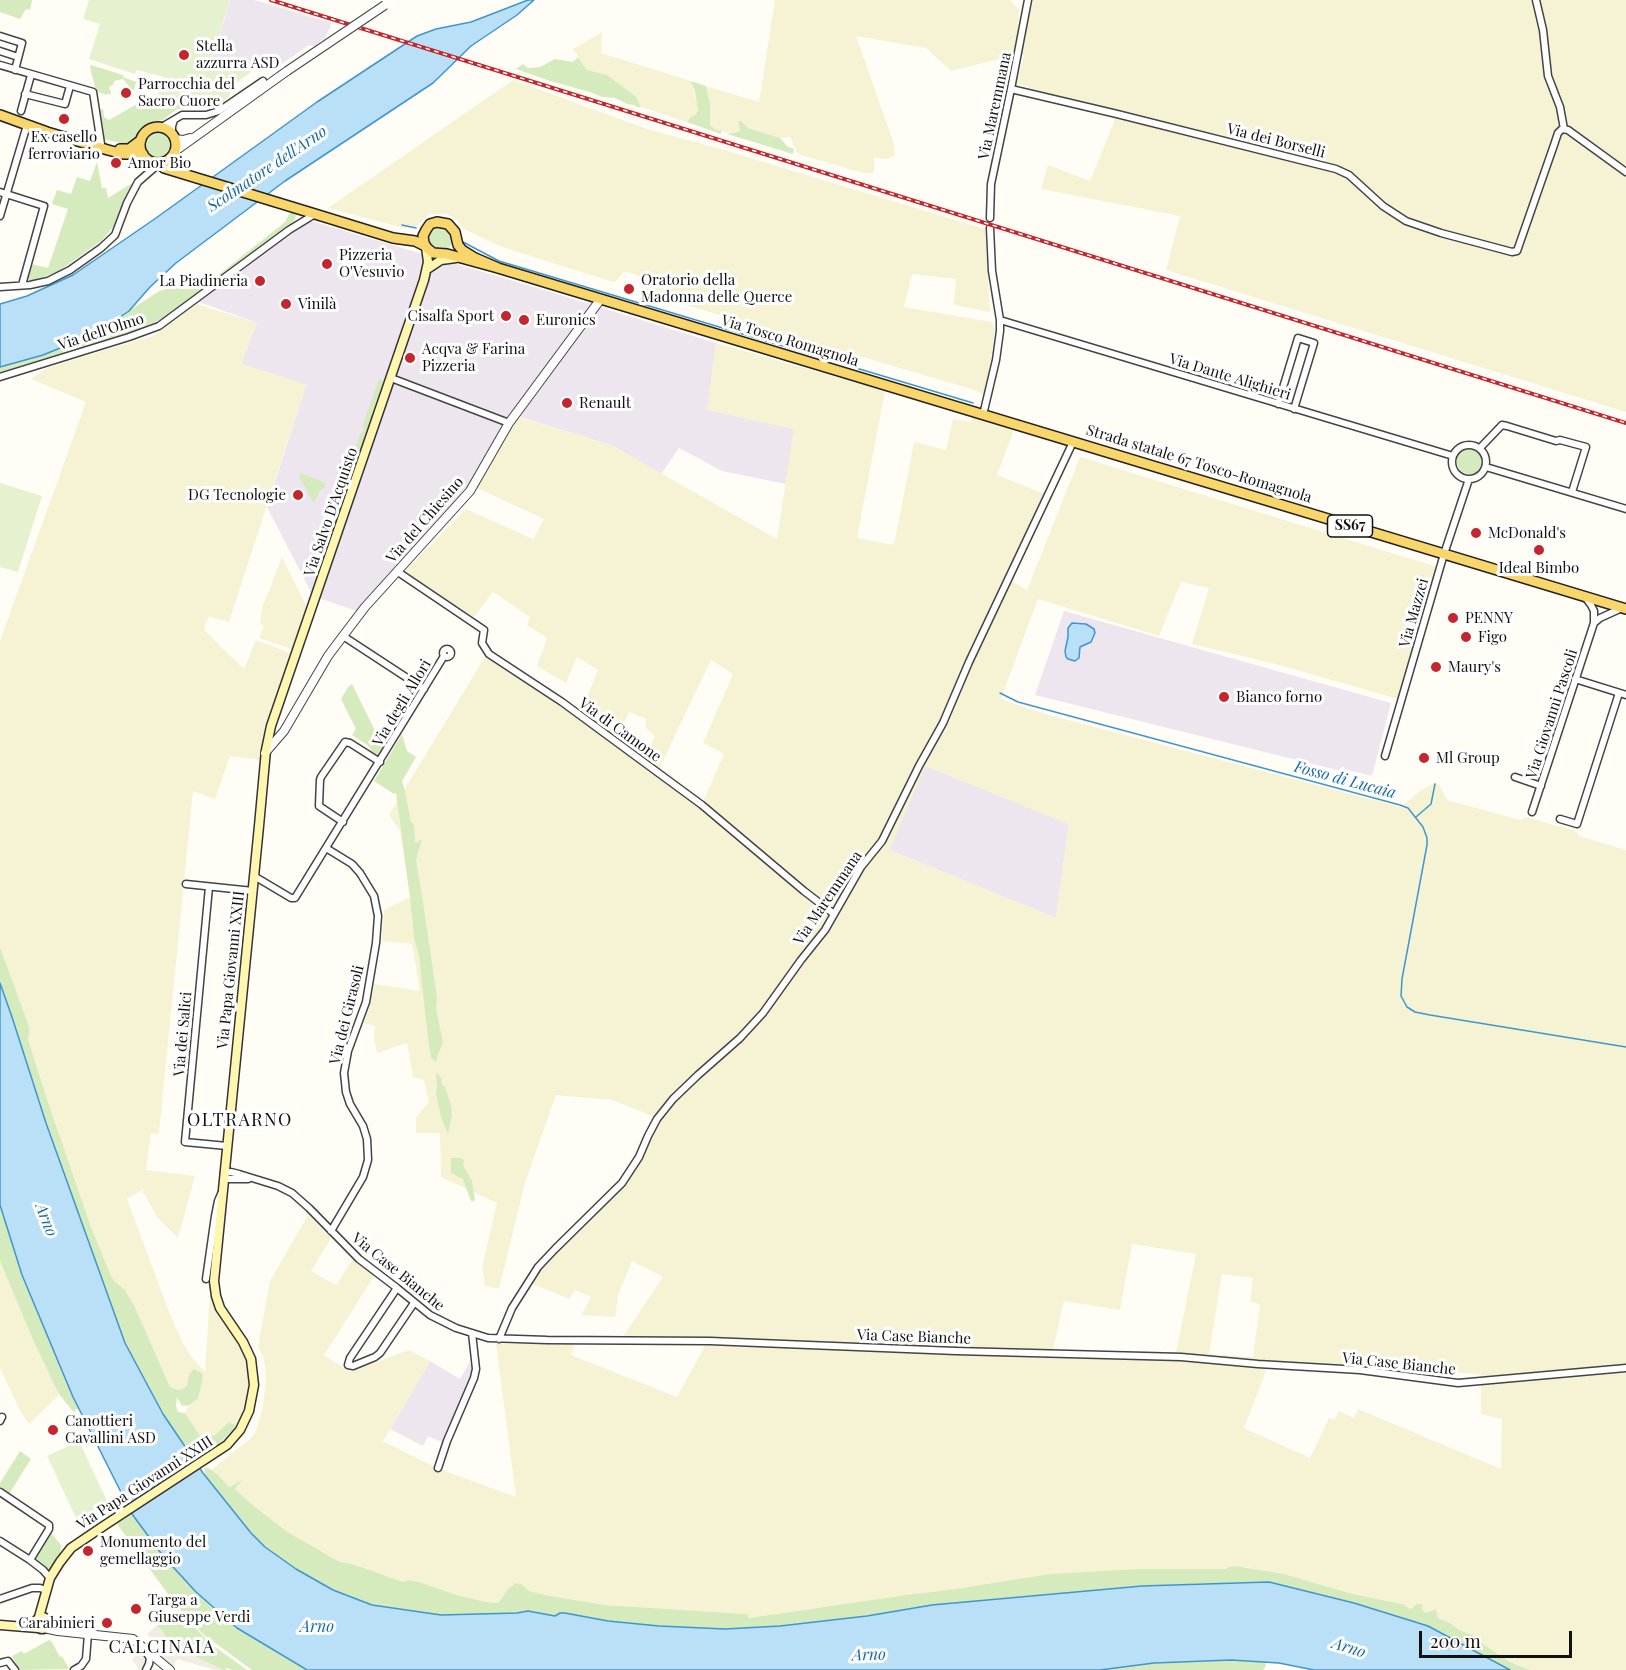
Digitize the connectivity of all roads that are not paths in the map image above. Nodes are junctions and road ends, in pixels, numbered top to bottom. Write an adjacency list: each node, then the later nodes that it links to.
1 (1028, 0): 12 (street, Via Maremmana)
2 (1536, 0): 19 (street)
3 (389, 2): 20 (street, bridge)
4 (0, 36): 6 (street)
5 (0, 51): 6 (street)
6 (18, 57): 8 (street)
7 (0, 65): 8 (street)
8 (15, 70): 9 (street)
9 (31, 75): 11 (street); 13 (street)
10 (263, 81): 16 (street)
11 (70, 86): 13 (street); 23 (street)
12 (1011, 89): 19 (street, Via dei Borselli); 33 (street, Via Maremmana)
13 (25, 94): 14 (street)
14 (21, 111)
15 (0, 115): 17 (main road)
16 (176, 117): 18 (street); 21 (street)
17 (24, 123): 23 (main road); 25 (main road); 29 (street)
18 (160, 128): 21 (main road); 22 (main road)
19 (1566, 129): 28 (street)
20 (200, 133): 21 (street); 24 (street)
21 (173, 136): 24 (main road)
22 (141, 140): 23 (main road); 25 (main road)
23 (96, 142)
24 (174, 153): 26 (main road); 27 (main road)
25 (143, 154): 26 (main road)
26 (158, 163): 27 (main road); 44 (street)
27 (176, 170): 30 (main road)
28 (1626, 172)
29 (3, 193): 32 (street); 44 (street)
30 (293, 207): 31 (main road); 35 (street); 36 (main road)
31 (315, 214): 35 (street, Via dell'Olmo); 38 (main road)
32 (0, 216)
33 (990, 218)
34 (990, 228): 47 (street)
35 (289, 230): 48 (street, Via dell'Olmo)
36 (425, 231): 37 (main road); 38 (main road)
37 (456, 239): 39 (main road); 42 (main road, Via Tosco Romagnola)
38 (426, 249): 39 (main road); 43 (main road)
39 (443, 254): 40 (main road, Via Tosco Romagnola); 41 (main road)
40 (458, 258): 41 (main road); 42 (main road, Via Tosco Romagnola)
41 (429, 268): 43 (main road)
42 (498, 268): 46 (main road, Via Tosco Romagnola)
43 (424, 280): 49 (main road, Via Salvo D'Acquisto)
44 (22, 285): 45 (street)
45 (0, 287)
46 (600, 300): 52 (main road, Via Tosco Romagnola); 53 (street, Via del Chiesino)
47 (1000, 320): 50 (street, Via Dante Alighieri); 52 (street)
48 (0, 377)
49 (390, 378): 53 (street); 74 (main road, Via Salvo D'Acquisto)
50 (1278, 404): 51 (street, Via Dante Alighieri); 51 (street)
51 (1294, 409): 56 (street, Via Dante Alighieri)
52 (983, 415): 54 (main road, Via Tosco Romagnola)
53 (509, 423): 62 (street, Via del Chiesino)
54 (1073, 442): 61 (main road, Strada statale 67 Tosco-Romagnola / SS67); 87 (street, Via Maremmana)
55 (1480, 448): 56 (street); 57 (street); 59 (street)
56 (1453, 456): 58 (street)
57 (1486, 467): 58 (street); 59 (street)
58 (1469, 479): 61 (street, Via Mazzei)
59 (1572, 492): 60 (street)
60 (1626, 509)
61 (1444, 554): 63 (main road, Strada statale 67 Tosco-Romagnola / SS67); 75 (street, Via Mazzei)
62 (398, 572): 69 (street, Via del Chiesino); 87 (street, Via di Camone)
63 (1583, 596): 64 (main road, Strada statale 67 Tosco-Romagnola / SS67); 66 (street)
64 (1602, 602): 65 (main road, Strada statale 67 Tosco-Romagnola / SS67); 66 (street); 67 (street)
65 (1624, 608): 67 (street)
66 (1594, 611): 68 (street, Via Giovanni Pascoli)
67 (1600, 618): 68 (street)
68 (1594, 623): 71 (street, Via Giovanni Pascoli)
69 (343, 636): 72 (street); 74 (street, Via del Chiesino)
70 (444, 656): 72 (street, Via degli Allori)
71 (1575, 679): 73 (street); 78 (street, Via Giovanni Pascoli)
72 (424, 689): 76 (street, Via degli Allori)
73 (1622, 694): 80 (street)
74 (265, 753): 83 (main road, Via Papa Giovanni XXIII)
75 (1385, 756)
76 (380, 762): 81 (street, Via degli Allori); 81 (street, Via degli Allori)
77 (1515, 777): 78 (street)
78 (1541, 786): 79 (street, Via Giovanni Pascoli)
79 (1532, 812)
80 (1560, 819)
81 (343, 822): 82 (street, Via degli Allori)
82 (326, 849): 83 (street, Via degli Allori); 94 (street, Via dei Girasoli)
83 (255, 876): 86 (main road, Via Papa Giovanni XXIII)
84 (186, 884): 85 (street)
85 (209, 887): 86 (street); 88 (street, Via dei Salici)
86 (253, 891): 88 (main road, Via Papa Giovanni XXIII)
87 (834, 914): 99 (street, Via Maremmana)
88 (227, 1146): 89 (main road, Via Papa Giovanni XXIII)
89 (226, 1160): 90 (street, Via Case Bianche); 91 (main road, Via Papa Giovanni XXIII)
90 (239, 1174): 91 (street, Via Case Bianche); 92 (street, Via Case Bianche)
91 (224, 1176): 92 (street, Via Case Bianche); 93 (main road, Via Papa Giovanni XXIII)
92 (252, 1179): 94 (street, Via Case Bianche)
93 (223, 1190): 95 (street, Via Papa Giovanni XXIII); 105 (main road, Via Papa Giovanni XXIII)
94 (331, 1231): 96 (street, Via Case Bianche)
95 (207, 1279)
96 (397, 1288): 97 (street, Via Case Bianche); 97 (street)
97 (414, 1303): 98 (street, Via Case Bianche)
98 (472, 1333): 99 (street, Via Case Bianche); 101 (street)
99 (499, 1339): 100 (street, Via Case Bianche)
100 (1626, 1368)
101 (438, 1468)
102 (0, 1492): 104 (street)
103 (0, 1541): 104 (street)
104 (30, 1560): 105 (street)
105 (50, 1578): 106 (main road, Via Papa Giovanni XXIII)
106 (46, 1595): 107 (street); 108 (main road)
107 (0, 1599)
108 (42, 1622): 109 (main road); 110 (street)
109 (0, 1625)
110 (88, 1634): 111 (street); 115 (street)
111 (140, 1645): 113 (street); 116 (street)
112 (0, 1663): 114 (street)
113 (168, 1668): 116 (street)
114 (15, 1670)
115 (74, 1670)
116 (146, 1670)

